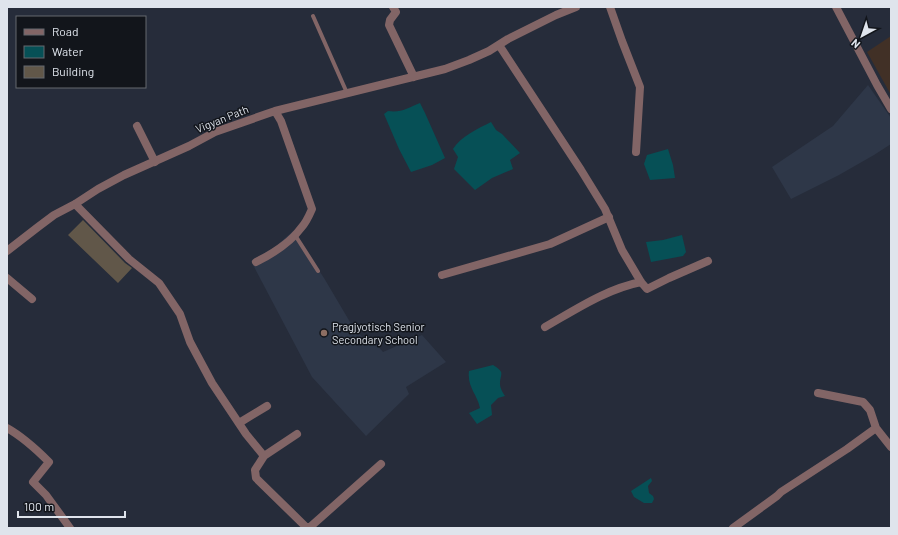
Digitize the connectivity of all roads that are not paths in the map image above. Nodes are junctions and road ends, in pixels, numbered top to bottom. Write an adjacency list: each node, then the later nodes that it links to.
1 (393, 7): 7 (street)
2 (576, 7): 6 (street, Vigyan Path)
3 (610, 7): 12 (street)
4 (836, 7): 9 (street)
5 (313, 16): 8 (lane)
6 (499, 45): 7 (street, Vigyan Path); 15 (street)
7 (414, 77): 8 (street, Vigyan Path)
8 (347, 93): 10 (street, Vigyan Path)
9 (891, 109)
10 (275, 111): 13 (street, Vigyan Path); 16 (street)
11 (137, 126): 13 (street)
12 (636, 152)
13 (155, 162): 14 (street, Vigyan Path)
14 (75, 204): 17 (street, Vigyan Path); 28 (street)
15 (609, 217): 21 (street); 23 (street)
16 (295, 235): 19 (street); 20 (lane)
17 (7, 251)
18 (708, 261): 23 (street)
19 (256, 262)
20 (318, 271)
21 (442, 275)
22 (7, 278): 24 (street)
23 (641, 282): 25 (street)
24 (32, 299)
25 (545, 328)
26 (818, 393): 30 (street)
27 (267, 406): 28 (street)
28 (239, 423): 33 (street)
29 (7, 428): 35 (street)
30 (876, 428): 32 (street); 37 (street)
31 (297, 434): 33 (street)
32 (891, 447)
33 (264, 456): 36 (street)
34 (381, 464): 36 (street)
35 (70, 528)
36 (308, 528)
37 (733, 528)

